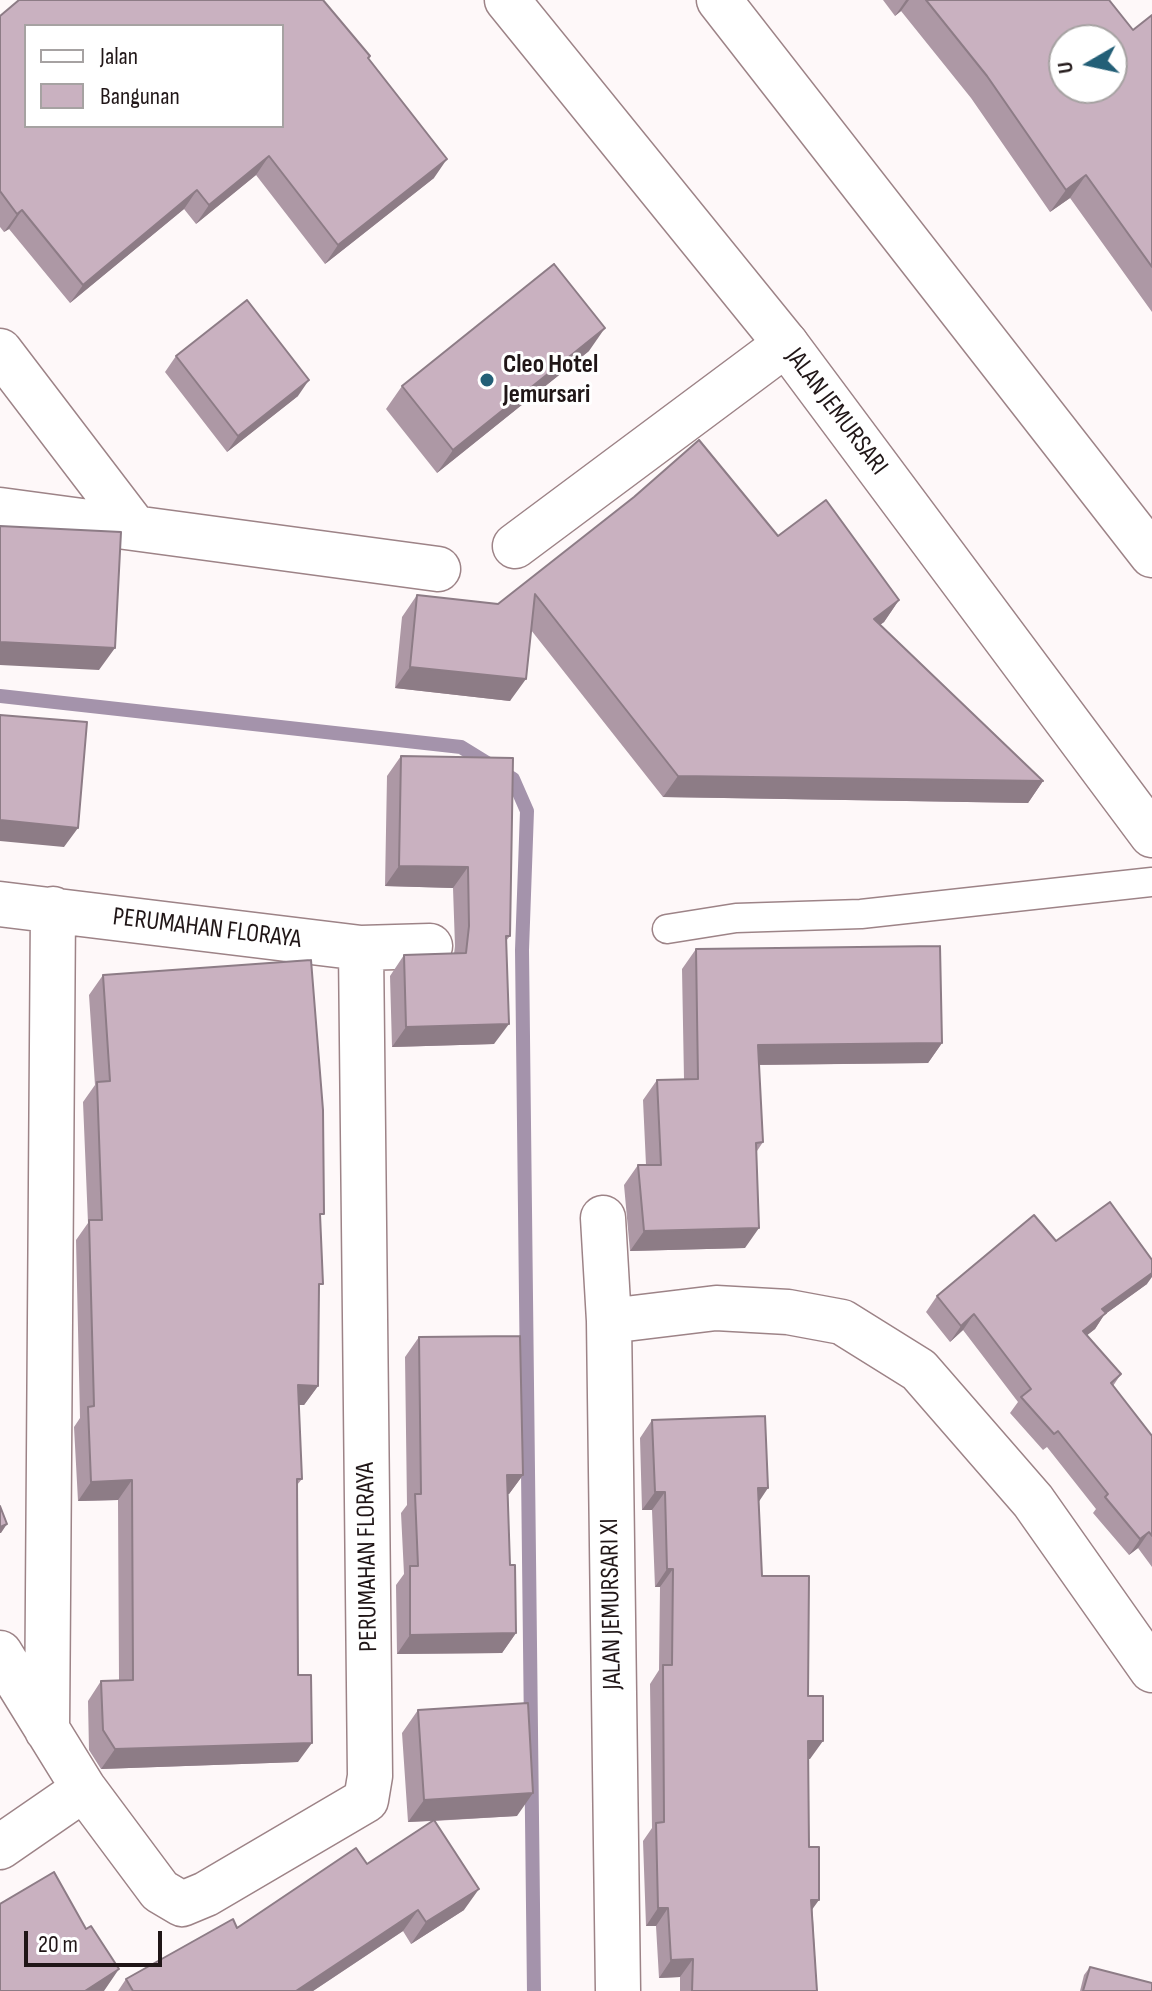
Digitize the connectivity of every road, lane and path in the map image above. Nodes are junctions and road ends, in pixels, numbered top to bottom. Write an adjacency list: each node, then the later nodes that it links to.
1 (507, 0): 3 (street, JALAN JEMURSARI)
2 (719, 0): 8 (street)
3 (786, 344): 7 (street); 10 (street, JALAN JEMURSARI)
4 (0, 351): 6 (street)
5 (0, 510): 6 (street)
6 (135, 528): 9 (street)
7 (515, 546)
8 (1152, 555)
9 (438, 569)
10 (1152, 835)
11 (1152, 882): 14 (lane)
12 (0, 904): 13 (street, PERUMAHAN FLORAYA)
13 (53, 909): 16 (street, PERUMAHAN FLORAYA); 21 (street)
14 (667, 929)
15 (430, 946): 16 (street, PERUMAHAN FLORAYA)
16 (361, 948): 22 (street, PERUMAHAN FLORAYA)
17 (603, 1218): 18 (street, JALAN JEMURSARI XI)
18 (609, 1321): 20 (street); 24 (street, JALAN JEMURSARI XI)
19 (0, 1653): 21 (street, PERUMAHAN FLORAYA)
20 (1152, 1670)
21 (47, 1730): 22 (street, PERUMAHAN FLORAYA)
22 (84, 1789): 23 (street)
23 (0, 1847)
24 (618, 1991)

